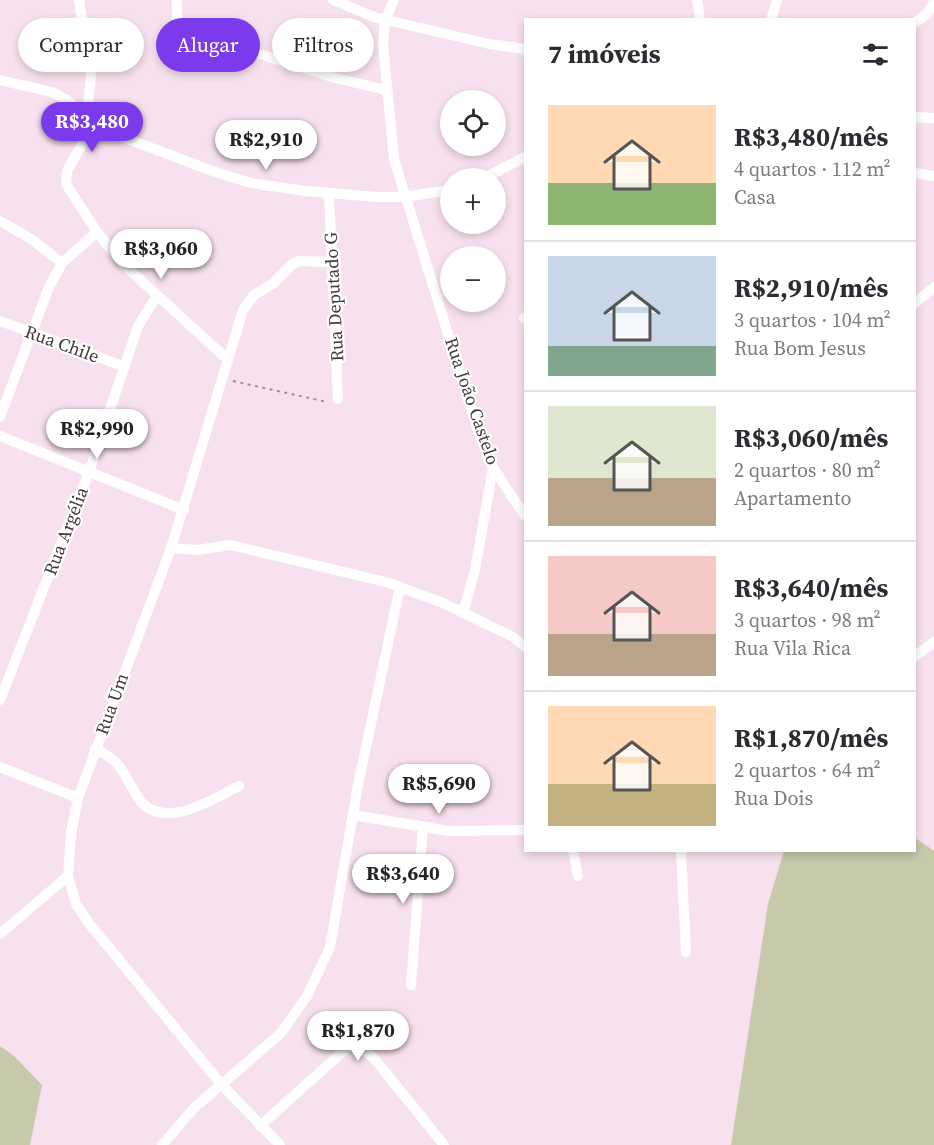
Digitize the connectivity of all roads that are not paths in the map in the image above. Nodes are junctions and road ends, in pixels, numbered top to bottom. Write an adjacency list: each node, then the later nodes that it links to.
1 (79, 0): 19 (street)
2 (177, 0): 8 (street)
3 (333, 0): 11 (street)
4 (394, 0): 11 (street, Rua João Castelo)
5 (697, 0): 9 (street)
6 (777, 0): 10 (street)
7 (934, 3): 12 (street)
8 (178, 18)
9 (700, 18)
10 (772, 18)
11 (385, 20): 13 (street); 16 (street, Rua João Castelo)
12 (916, 22)
13 (524, 49)
14 (260, 54): 16 (street)
15 (0, 80): 19 (street)
16 (386, 90): 26 (street, Rua João Castelo)
17 (916, 117): 18 (street)
18 (934, 118)
19 (90, 119): 25 (street); 28 (street)
20 (524, 158): 21 (street)
21 (504, 168)
22 (916, 173): 23 (street)
23 (934, 176)
24 (440, 192): 26 (street)
25 (329, 194): 26 (street); 29 (street, Rua Deputado G)
26 (404, 197): 41 (street, Rua João Castelo)
27 (0, 221): 30 (street)
28 (97, 232): 30 (street); 32 (street)
29 (331, 262): 36 (street, Rua Um); 38 (street, Rua Deputado G)
30 (62, 263): 35 (street)
31 (934, 287): 33 (street)
32 (157, 296): 36 (street); 37 (street, Rua Argélia)
33 (916, 302)
34 (0, 321): 35 (street, Rua Chile)
35 (31, 332): 37 (street, Rua Chile); 39 (street)
36 (228, 360): 43 (street, Rua Um)
37 (125, 367): 42 (street, Rua Argélia)
38 (338, 399)
39 (0, 417)
40 (0, 436): 42 (street)
41 (493, 468): 44 (street, Rua João Castelo); 47 (street)
42 (89, 472): 43 (street); 51 (street, Rua Argélia)
43 (184, 510): 45 (street, Rua Um)
44 (524, 514)
45 (171, 548): 46 (street); 52 (street, Rua Um)
46 (400, 587): 47 (street); 56 (street)
47 (463, 613): 49 (street)
48 (934, 642): 50 (street)
49 (524, 646)
50 (916, 656)
51 (0, 699)
52 (95, 749): 54 (street); 55 (street, Rua Um)
53 (0, 767): 55 (street)
54 (239, 786)
55 (78, 798): 61 (street, Rua Um)
56 (353, 815): 57 (street); 66 (street)
57 (423, 827): 58 (street); 65 (street)
58 (524, 830)
59 (573, 852): 62 (street)
60 (681, 852): 64 (street)
61 (68, 876): 63 (street); 66 (street, Rua Um)
62 (578, 876)
63 (0, 934)
64 (686, 951)
65 (411, 986)
66 (221, 1084): 67 (street, Rua Um); 68 (street)
67 (260, 1126): 69 (street, Rua Um); 70 (street)
68 (162, 1145)
69 (280, 1145)
70 (444, 1145)

